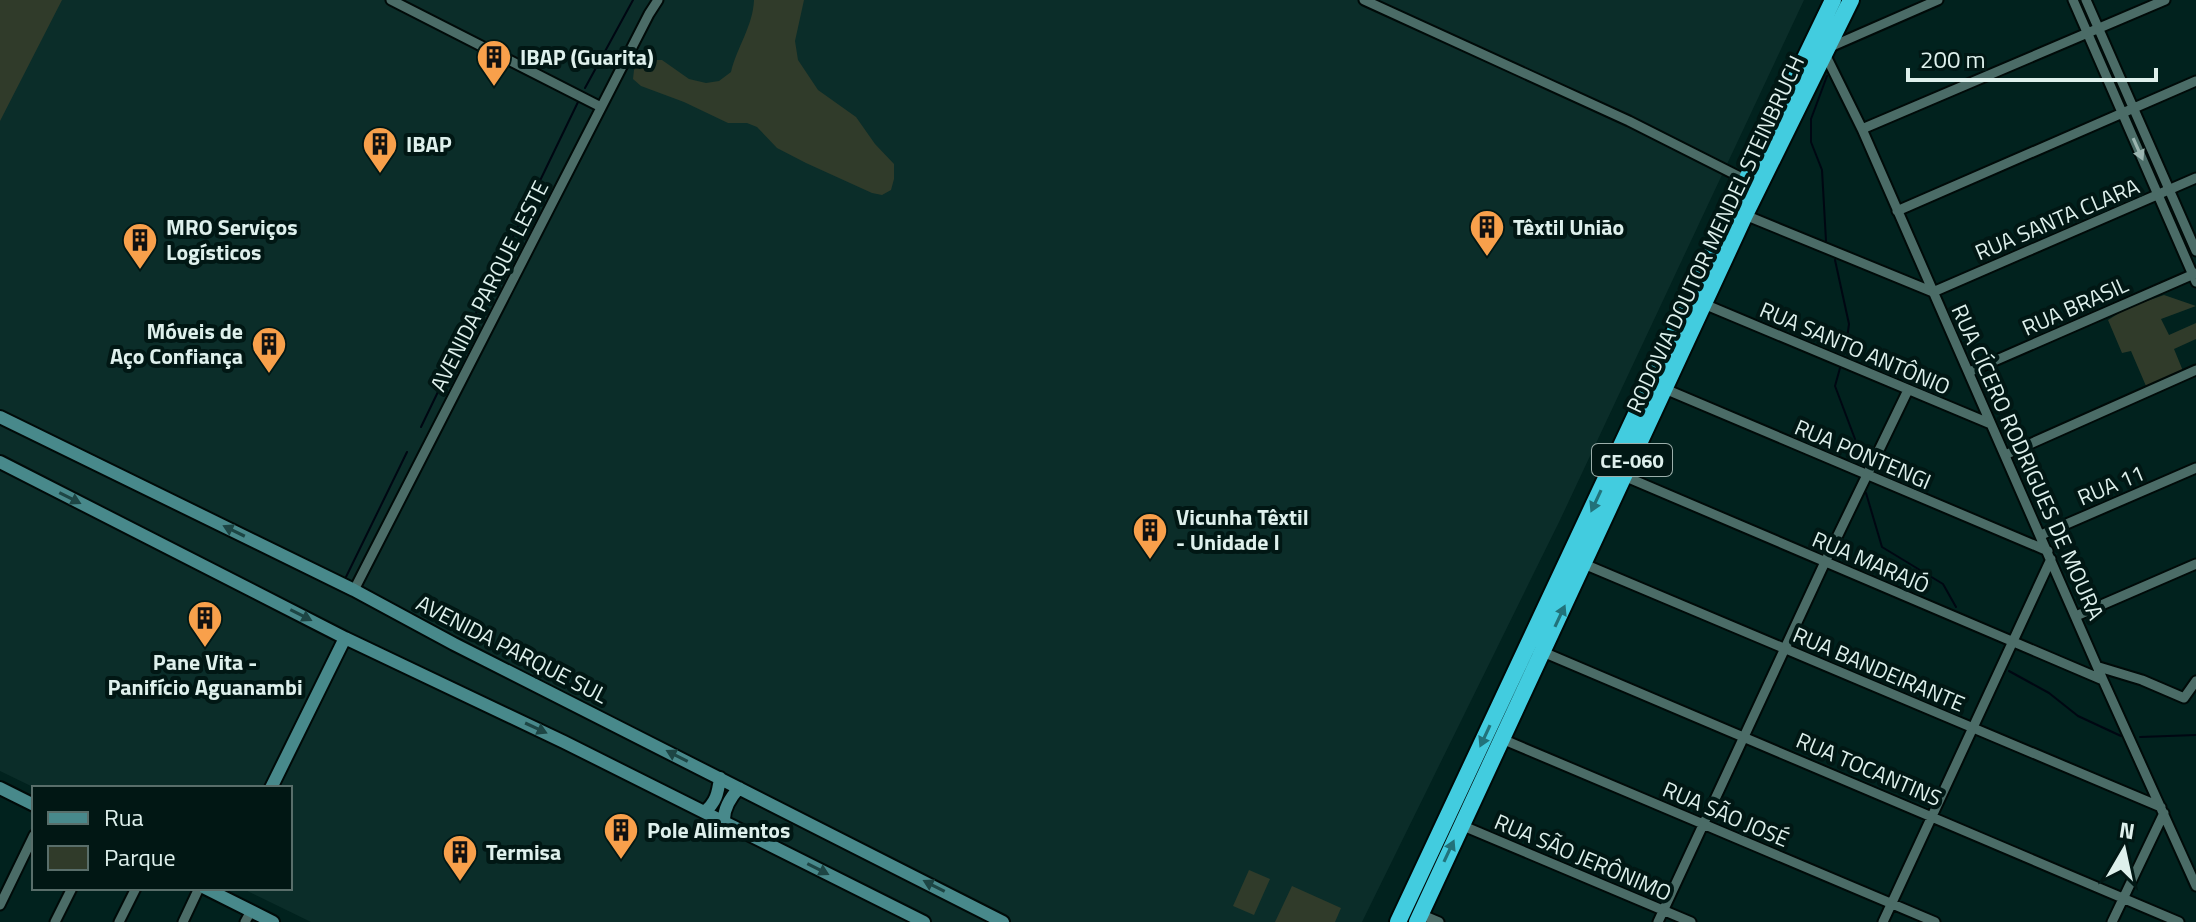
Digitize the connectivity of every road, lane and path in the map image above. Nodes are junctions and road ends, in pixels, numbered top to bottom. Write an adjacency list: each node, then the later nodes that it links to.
1 (391, 0): 14 (street)
2 (658, 0): 14 (street, AVENIDA PARQUE LESTE)
3 (1364, 0): 19 (street)
4 (1833, 0): 19 (highway, RODOVIA DOUTOR MENDEL STEINBRUCH / CE-060)
5 (1851, 0): 12 (highway, RODOVIA DOUTOR MENDEL STEINBRUCH / CE-060)
6 (1938, 0): 12 (street)
7 (2073, 0): 11 (street)
8 (2086, 0): 10 (street)
9 (2165, 0): 10 (street)
10 (2098, 29): 11 (street); 15 (street)
11 (2088, 33): 16 (street); 17 (street)
12 (1826, 51): 17 (street, RUA CÍCERO RODRIGUES DE MOURA); 23 (highway, RODOVIA DOUTOR MENDEL STEINBRUCH / CE-060)
13 (2196, 81): 15 (street)
14 (601, 107): 44 (street, AVENIDA PARQUE LESTE)
15 (2135, 109): 16 (street); 20 (street)
16 (2122, 114): 21 (street, one-way to 21); 22 (street)
17 (1862, 129): 22 (street, RUA CÍCERO RODRIGUES DE MOURA)
18 (2196, 178): 20 (street, RUA SANTA CLARA)
19 (1746, 180): 87 (highway, RODOVIA DOUTOR MENDEL STEINBRUCH / CE-060, one-way to 87)
20 (2170, 189): 21 (street, RUA SANTA CLARA); 24 (street)
21 (2158, 195): 25 (street); 26 (street, RUA SANTA CLARA)
22 (1897, 211): 26 (street, RUA CÍCERO RODRIGUES DE MOURA)
23 (1745, 215): 26 (street); 27 (highway, RODOVIA DOUTOR MENDEL STEINBRUCH / CE-060)
24 (2196, 251)
25 (2195, 277): 29 (street, RUA BRASIL)
26 (1933, 292): 29 (street, RUA CÍCERO RODRIGUES DE MOURA)
27 (1704, 304): 30 (highway, RODOVIA DOUTOR MENDEL STEINBRUCH / CE-060); 31 (street, RUA SANTO ANTÔNIO)
28 (2196, 370): 34 (street)
29 (1969, 372): 33 (street, RUA CÍCERO RODRIGUES DE MOURA)
30 (1665, 389): 37 (highway, RODOVIA DOUTOR MENDEL STEINBRUCH / CE-060); 38 (street, RUA PONTENGI)
31 (1908, 390): 33 (street, RUA SANTO ANTÔNIO); 38 (street)
32 (0, 417): 44 (street, AVENIDA PARQUE SUL, one-way to 32)
33 (1991, 424): 34 (street, RUA CÍCERO RODRIGUES DE MOURA)
34 (2005, 455): 39 (street, RUA CÍCERO RODRIGUES DE MOURA)
35 (0, 462): 46 (street, one-way to 46)
36 (2196, 468): 39 (street, RUA 11)
37 (1624, 476): 41 (street, RUA MARAJÓ); 42 (highway, RODOVIA DOUTOR MENDEL STEINBRUCH / CE-060)
38 (1868, 476): 40 (street, RUA PONTENGI); 41 (street)
39 (2041, 535): 40 (street, RUA CÍCERO RODRIGUES DE MOURA)
40 (2049, 555): 45 (street, RUA CÍCERO RODRIGUES DE MOURA); 47 (street)
41 (1825, 562): 47 (street, RUA MARAJÓ); 48 (street)
42 (1584, 564): 48 (street, RUA BANDEIRANTE); 49 (highway, RODOVIA DOUTOR MENDEL STEINBRUCH / CE-060, one-way to 42)
43 (2196, 564): 45 (street)
44 (354, 590): 58 (street, AVENIDA PARQUE SUL, one-way to 44)
45 (2076, 616): 50 (street, RUA CÍCERO RODRIGUES DE MOURA)
46 (345, 638): 59 (street); 64 (street, one-way to 64)
47 (2012, 642): 51 (street, RUA MARAJÓ); 55 (street)
48 (1786, 649): 55 (street, RUA BANDEIRANTE); 56 (street)
49 (1543, 652): 56 (street, RUA TOCANTINS); 57 (highway, RODOVIA DOUTOR MENDEL STEINBRUCH / CE-060)
50 (2099, 667): 51 (street, RUA CÍCERO RODRIGUES DE MOURA); 54 (street)
51 (2103, 680): 63 (street, RUA CÍCERO RODRIGUES DE MOURA)
52 (2196, 681): 54 (street)
53 (2196, 693): 54 (street)
54 (2184, 698)
55 (1973, 728): 63 (street, RUA BANDEIRANTE); 65 (street)
56 (1745, 737): 65 (street, RUA TOCANTINS); 67 (street)
57 (1502, 739): 67 (street, RUA SÃO JOSÉ); 68 (highway, RODOVIA DOUTOR MENDEL STEINBRUCH / CE-060)
58 (720, 778): 61 (street, AVENIDA PARQUE SUL); 64 (street)
59 (272, 786)
60 (0, 788): 62 (street)
61 (739, 788): 66 (street); 86 (street, AVENIDA PARQUE SUL, one-way to 61)
62 (32, 804)
63 (2162, 810): 70 (street, RUA CÍCERO RODRIGUES DE MOURA); 75 (street)
64 (704, 812): 66 (street)
65 (1932, 816): 75 (street, RUA TOCANTINS); 76 (street)
66 (724, 822): 85 (street, one-way to 85)
67 (1704, 823): 76 (street, RUA SÃO JOSÉ); 78 (street)
68 (1461, 825): 78 (street, RUA SÃO JERÔNIMO); 80 (highway, RODOVIA DOUTOR MENDEL STEINBRUCH / CE-060, one-way to 68)
69 (32, 839): 77 (street)
70 (2196, 886)
71 (71, 890): 81 (street)
72 (135, 890): 82 (street)
73 (210, 890): 83 (street)
74 (212, 890): 79 (street)
75 (2123, 898): 93 (street); 94 (street, RUA TOCANTINS)
76 (1891, 904): 91 (street); 92 (street, RUA SÃO JOSÉ)
77 (0, 905)
78 (1663, 910): 89 (street); 90 (street, RUA SÃO JERÔNIMO)
79 (248, 916): 84 (street)
80 (1418, 918): 88 (street)
81 (55, 922)
82 (119, 922)
83 (183, 922)
84 (273, 922)
85 (924, 922)
86 (1003, 922)
87 (1398, 922)
88 (1439, 922)
89 (1658, 922)
90 (1691, 922)
91 (1883, 922)
92 (1935, 922)
93 (2112, 922)
94 (2179, 922)

